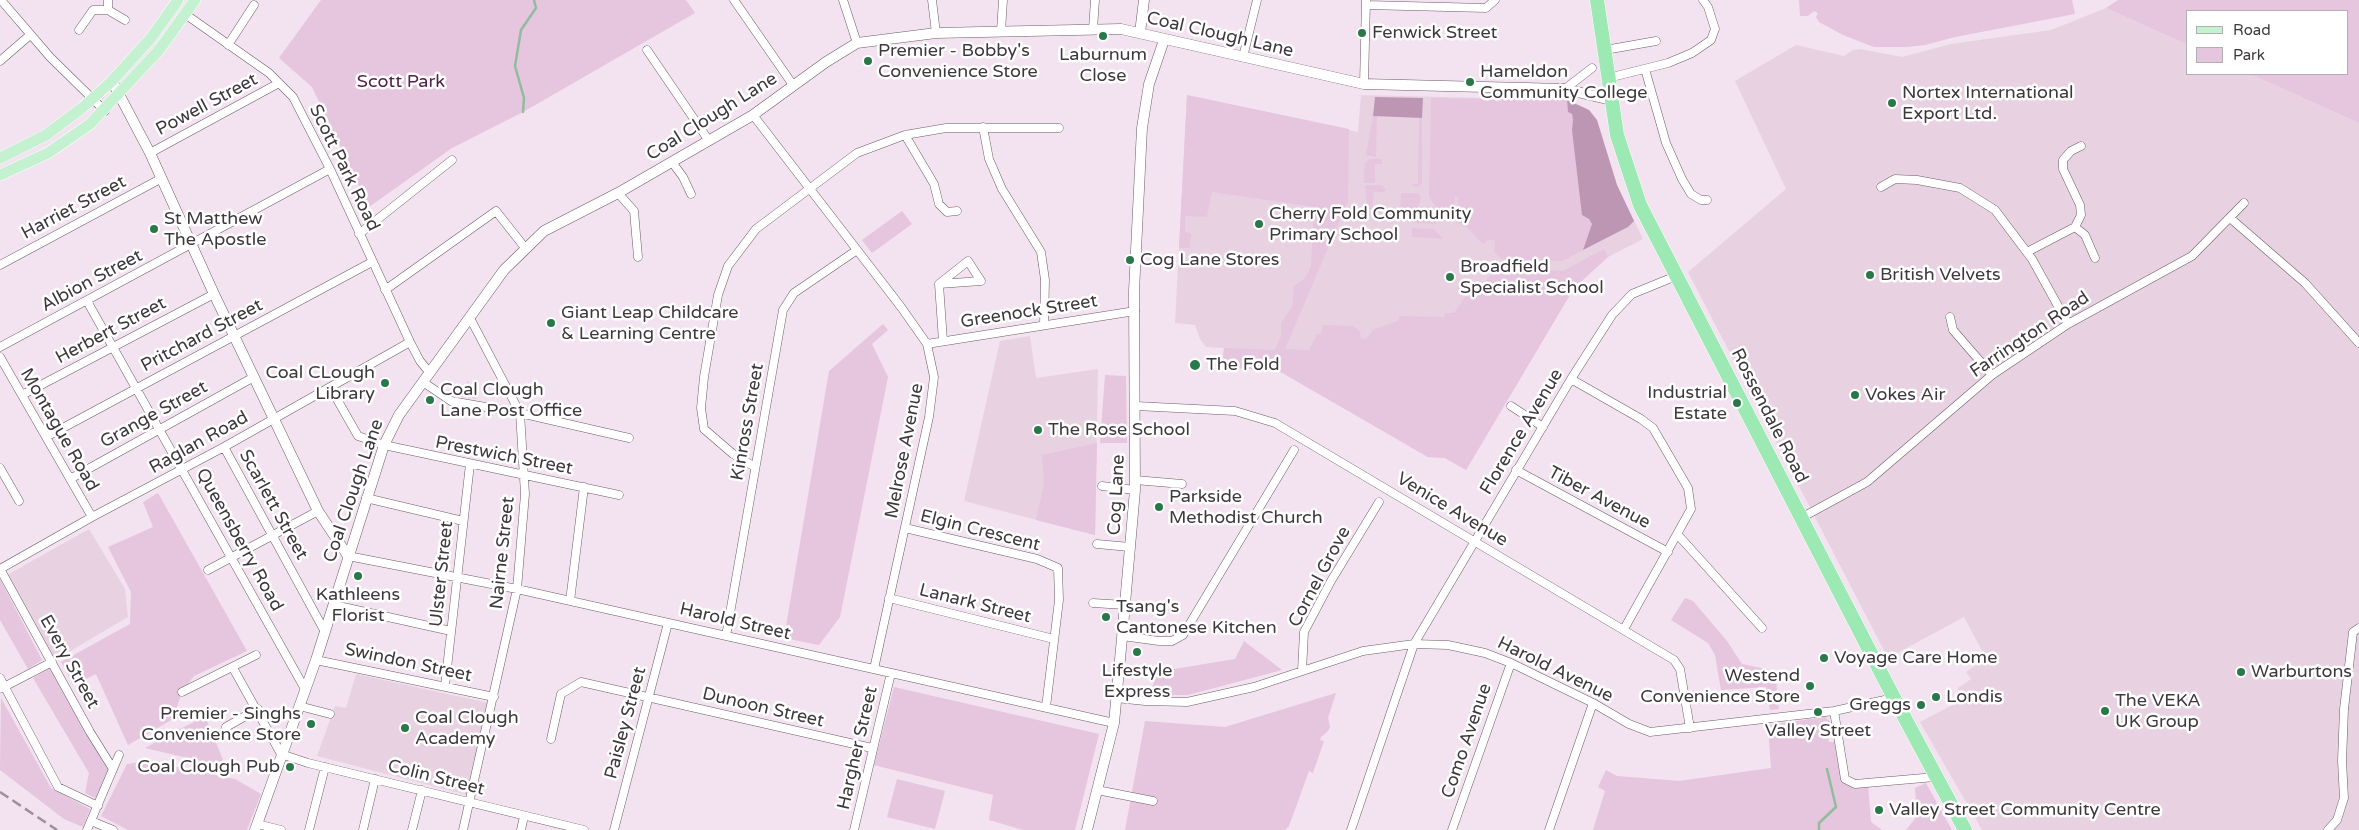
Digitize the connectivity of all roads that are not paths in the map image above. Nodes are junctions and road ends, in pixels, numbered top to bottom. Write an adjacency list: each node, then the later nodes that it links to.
1 (1, 0): 25 (street)
2 (108, 0): 17 (street)
3 (195, 0): 18 (main road)
4 (734, 0): 40 (street)
5 (843, 0): 28 (street)
6 (932, 0): 23 (street)
7 (1003, 0): 22 (street)
8 (1095, 0): 20 (street)
9 (1144, 0): 24 (street)
10 (1257, 0): 32 (street)
11 (1495, 0): 15 (street)
12 (1597, 0): 31 (highway, Rossendale Road)
13 (1703, 0): 35 (street)
14 (176, 3): 18 (main road); 37 (main road)
15 (1366, 3): 39 (street)
16 (254, 5): 29 (street)
17 (108, 10): 19 (street); 21 (street)
18 (185, 14): 29 (street, Scott Park Road); 42 (main road)
19 (125, 20)
20 (1093, 29): 22 (street, Coal Clough Lane); 24 (street, Coal Clough Lane)
21 (79, 30)
22 (1001, 31): 23 (street, Coal Clough Lane)
23 (936, 33): 28 (street, Coal Clough Lane)
24 (1140, 33): 26 (street, Coal Clough Lane)
25 (30, 35): 33 (street); 43 (street)
26 (1164, 40): 32 (street, Coal Clough Lane); 82 (street, Cog Lane)
27 (1656, 40): 31 (street)
28 (857, 43): 40 (street, Coal Clough Lane)
29 (228, 44): 38 (street, Scott Park Road)
30 (647, 50): 50 (street)
31 (1604, 50): 36 (highway, Rossendale Road)
32 (1243, 57): 39 (street, Coal Clough Lane)
33 (0, 61)
34 (1592, 68): 41 (street)
35 (1645, 69): 36 (street); 63 (street)
36 (1608, 78): 44 (highway, Rossendale Road)
37 (112, 81): 42 (street); 43 (main road)
38 (278, 83): 52 (street, Powell Street); 56 (street, Scott Park Road)
39 (1364, 84): 41 (street, Coal Clough Lane)
40 (794, 85): 46 (street, Coal Clough Lane)
41 (1565, 89): 44 (street, Coal Clough Lane)
42 (120, 93): 45 (main road); 52 (street)
43 (93, 98): 45 (street); 53 (main road)
44 (1611, 100): 77 (highway, Rossendale Road)
45 (105, 111): 57 (main road)
46 (753, 115): 50 (street, Coal Clough Lane); 59 (street, Melrose Avenue)
47 (982, 128): 48 (street); 49 (street); 86 (street)
48 (1059, 128)
49 (906, 135): 59 (street); 65 (street)
50 (709, 141): 55 (street, Coal Clough Lane)
51 (2081, 146): 67 (street)
52 (150, 153): 58 (street)
53 (0, 158)
54 (452, 160): 68 (street)
55 (672, 162): 61 (street, Coal Clough Lane); 62 (street)
56 (330, 169): 68 (street, Scott Park Road); 69 (street, Albion Street)
57 (0, 175)
58 (162, 178): 69 (street); 76 (street, Harriet Street)
59 (809, 187): 71 (street, Melrose Avenue); 115 (street)
60 (1882, 187): 72 (street)
61 (618, 193): 70 (street, Coal Clough Lane); 73 (street)
62 (691, 194)
63 (1706, 200)
64 (2244, 203): 66 (street, Farrington Road)
65 (957, 212)
66 (2230, 218): 85 (street, Farrington Road); 90 (street)
67 (2075, 227): 72 (street); 74 (street)
68 (359, 234): 75 (street, Scott Park Road)
69 (192, 244): 80 (street); 81 (street, Albion Street)
70 (526, 249): 79 (street); 84 (street, Coal Clough Lane)
71 (857, 250): 91 (street, Melrose Avenue); 115 (street, Kinross Street)
72 (2027, 252): 85 (street)
73 (638, 257)
74 (2095, 258)
75 (372, 262): 79 (street, Scott Park Road); 87 (street, Pritchard Street)
76 (0, 265)
77 (1676, 276): 98 (street, Florence Avenue); 131 (highway, Rossendale Road)
78 (939, 284): 78 (street); 88 (street)
79 (385, 290): 89 (street, Scott Park Road)
80 (214, 294): 87 (street); 93 (street, Herbert Street)
81 (87, 301): 92 (street, Albion Street); 93 (street, Queensberry Road)
82 (1135, 311): 86 (street, Greenock Street); 103 (street, Cog Lane)
83 (1950, 317): 96 (street)
84 (470, 318): 95 (street, Coal Clough Lane); 105 (street, Nairne Street)
85 (2068, 324): 96 (street, Farrington Road)
86 (1044, 325): 88 (street, Greenock Street)
87 (235, 335): 97 (street); 101 (street, Pritchard Street)
88 (943, 341): 91 (street, Greenock Street)
89 (410, 342): 95 (street, Scott Park Road); 100 (street, Raglan Road)
90 (2359, 343)
91 (927, 344): 133 (street, Melrose Avenue)
92 (0, 347)
93 (113, 347): 101 (street, Queensberry Road); 102 (street, Herbert Street)
94 (0, 357): 102 (street, Montague Road)
95 (430, 373): 99 (street, Coal Clough Lane)
96 (1992, 375): 131 (street, Farrington Road)
97 (254, 377): 106 (street); 108 (street, Grange Street)
98 (1571, 379): 107 (street, Florence Avenue); 135 (street)
99 (423, 382): 105 (street); 111 (street, Coal Clough Lane)
100 (330, 387): 106 (street, Raglan Road); 111 (street, Prestwich Street)
101 (137, 388): 108 (street, Queensberry Road); 109 (street, Pritchard Street)
102 (22, 396): 109 (street, Montague Road)
103 (1136, 406): 122 (street, Cog Lane); 136 (street, Venice Avenue)
104 (1511, 406): 107 (street)
105 (520, 413): 110 (street); 119 (street, Nairne Street)
106 (274, 419): 112 (street, Raglan Road); 129 (street)
107 (1543, 427): 118 (street, Florence Avenue)
108 (159, 429): 117 (street, Queensberry Road); 120 (street, Grange Street)
109 (46, 437): 120 (street, Montague Road)
110 (629, 438)
111 (384, 445): 114 (street, Prestwich Street); 126 (street, Coal Clough Lane)
112 (224, 447): 117 (street, Raglan Road); 134 (street, Scarlett Street)
113 (1294, 450): 158 (street)
114 (470, 464): 119 (street, Prestwich Street); 132 (street, Ulster Street)
115 (755, 467): 157 (street, Kinross Street)
116 (0, 468): 127 (street)
117 (182, 470): 130 (street, Raglan Road); 141 (street, Queensberry Road)
118 (1516, 470): 136 (street, Florence Avenue); 139 (street, Tiber Avenue)
119 (525, 475): 124 (street, Prestwich Street); 145 (street, Nairne Street)
120 (70, 479): 130 (street, Montague Road)
121 (1182, 484): 122 (street)
122 (1135, 485): 123 (street); 138 (street, Cog Lane)
123 (1102, 486)
124 (584, 488): 125 (street, Prestwich Street); 147 (street)
125 (619, 495)
126 (366, 498): 132 (street); 140 (street, Coal Clough Lane)
127 (19, 501)
128 (1379, 502): 167 (street, Cornel Grove)
129 (318, 511): 134 (street); 140 (street)
130 (92, 517): 142 (street, Raglan Road)
131 (1801, 518): 177 (highway, Rossendale Road)
132 (463, 521): 144 (street, Ulster Street)
133 (905, 528): 146 (street, Melrose Avenue); 159 (street, Elgin Crescent)
134 (273, 535): 141 (street); 155 (street, Scarlett Street)
135 (1678, 535): 139 (street); 152 (street)
136 (1476, 541): 154 (street, Venice Avenue); 160 (street, Florence Avenue)
137 (1097, 544): 138 (street)
138 (1130, 547): 149 (street, Cog Lane)
139 (1668, 552): 154 (street)
140 (348, 556): 144 (street, Harold Street); 150 (street, Coal Clough Lane)
141 (232, 557): 143 (street); 172 (street, Queensberry Road)
142 (0, 569): 163 (street, Every Street)
143 (208, 570)
144 (457, 577): 145 (street, Harold Street); 156 (street, Ulster Street)
145 (518, 589): 147 (street, Harold Street); 174 (street, Nairne Street)
146 (889, 598): 159 (street, Lanark Street); 166 (street, Melrose Avenue)
147 (570, 601): 151 (street, Harold Street)
148 (1093, 603): 149 (street)
149 (1125, 605): 158 (street, Cog Lane)
150 (334, 606): 155 (street, Coal Clough Lane); 156 (street)
151 (668, 622): 157 (street, Harold Street); 175 (street, Paisley Street)
152 (1762, 628)
153 (2359, 628): 219 (street)
154 (1624, 629): 186 (street, Venice Avenue)
155 (324, 630): 162 (street, Coal Clough Lane)
156 (451, 631): 170 (street, Ulster Street)
157 (726, 636): 166 (street, Harold Street)
158 (1122, 636): 176 (street, Cog Lane)
159 (1054, 639): 180 (street, Elgin Crescent)
160 (1414, 644): 164 (street, Harold Avenue); 167 (street, Harold Avenue); 215 (street, Florence Avenue)
161 (256, 655): 165 (street)
162 (316, 660): 170 (street, Swindon Street); 172 (street, Coal Clough Lane)
163 (52, 662): 171 (street); 192 (street, Every Street)
164 (1511, 663): 178 (street, Harold Avenue); 216 (street, Como Avenue)
165 (233, 668): 173 (street); 181 (street)
166 (874, 669): 168 (street, Harold Street)
167 (1302, 670): 176 (street, Harold Avenue)
168 (891, 673): 180 (street, Harold Street); 188 (street, Hargher Street)
169 (0, 678): 171 (street)
170 (445, 686): 174 (street, Swindon Street)
171 (2, 688): 199 (street)
172 (305, 689): 179 (street, Coal Clough Lane)
173 (182, 692)
174 (494, 697): 198 (street, Nairne Street)
175 (648, 697): 187 (street, Dunoon Street); 188 (street, Dunoon Street); 212 (street, Paisley Street)
176 (1116, 698): 184 (street, Cog Lane)
177 (1894, 698): 182 (street, Harold Avenue); 193 (highway, Rossendale Road)
178 (1593, 703): 186 (street, Harold Avenue); 217 (street)
179 (299, 706): 183 (street); 189 (street, Coal Clough Lane)
180 (1046, 707): 184 (street, Harold Street)
181 (258, 709): 185 (street); 189 (street)
182 (1834, 711): 186 (street, Harold Avenue); 193 (street)
183 (330, 714)
184 (1114, 723): 196 (street, Cog Lane)
185 (226, 727)
186 (1690, 728)
187 (552, 739)
188 (872, 748): 213 (street, Hargher Street)
189 (281, 754): 191 (street, Colin Street); 202 (street, Coal Clough Lane)
190 (119, 755): 192 (street)
191 (325, 767): 194 (street, Colin Street); 206 (street)
192 (113, 769): 199 (street)
193 (1935, 777): 218 (highway, Rossendale Road)
194 (375, 779): 195 (street, Colin Street); 207 (street)
195 (422, 790): 198 (street, Colin Street); 208 (street)
196 (1097, 790): 197 (street); 214 (street, Cog Lane)
197 (1153, 801)
198 (470, 802): 200 (street, Colin Street); 209 (street, Nairne Street)
199 (98, 806): 201 (street)
200 (524, 816): 203 (street, Colin Street); 210 (street)
201 (89, 826): 204 (street)
202 (256, 827): 205 (street)
203 (572, 829): 211 (street, Colin Street)
204 (113, 830)
205 (281, 830)
206 (309, 830)
207 (363, 830)
208 (412, 830)
209 (463, 830)
210 (520, 830)
211 (584, 830)
212 (614, 830)
213 (854, 830)
214 (1087, 830)
215 (1351, 830)
216 (1452, 830)
217 (1550, 830)
218 (1964, 830)
219 (2328, 830)

